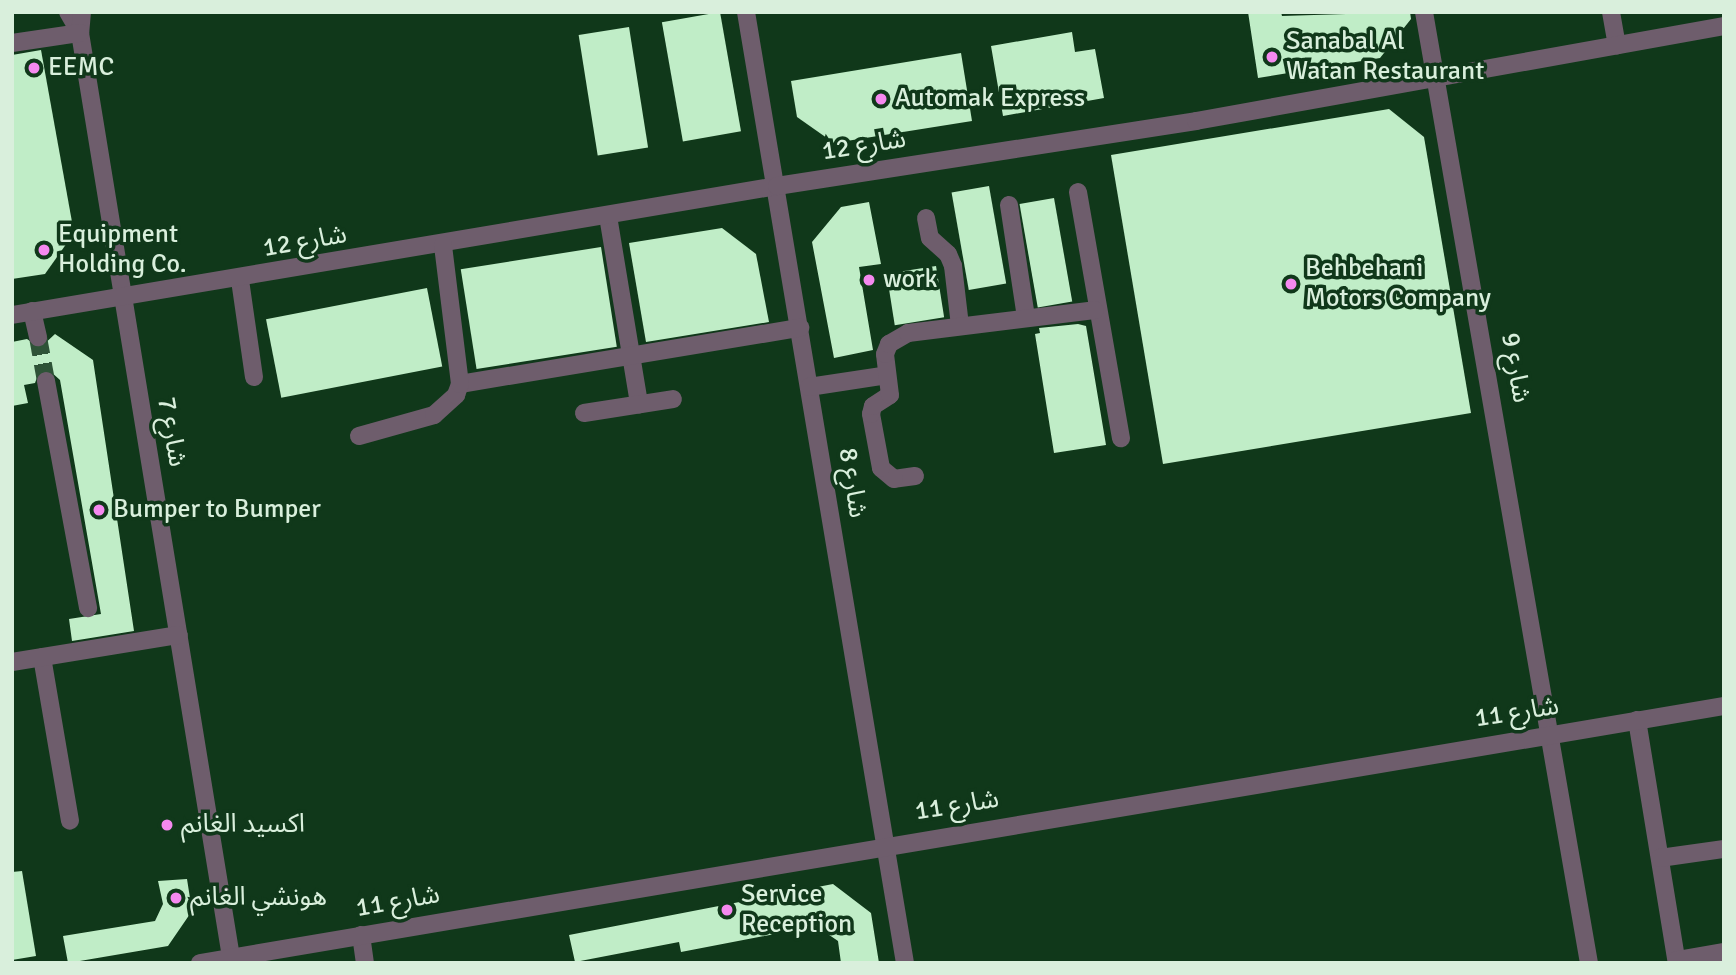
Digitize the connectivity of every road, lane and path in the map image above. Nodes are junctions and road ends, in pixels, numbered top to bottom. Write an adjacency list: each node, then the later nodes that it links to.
1 (68, 12): 7 (street, شارع 7)
2 (82, 12): 7 (street, شارع 7)
3 (746, 12): 11 (street, شارع 8)
4 (1424, 12): 10 (street, شارع 9)
5 (1611, 12): 9 (street)
6 (1724, 26): 9 (street, شارع 12)
7 (80, 33): 8 (street); 18 (street, شارع 7)
8 (12, 43)
9 (1617, 45): 10 (street, شارع 12)
10 (1434, 77): 11 (street, شارع 12); 44 (street, شارع 9)
11 (777, 186): 14 (street, شارع 12); 24 (street, شارع 8)
12 (1078, 192): 19 (street)
13 (1009, 205): 22 (street)
14 (608, 216): 16 (street, شارع 12); 26 (street)
15 (926, 218): 23 (street)
16 (443, 245): 17 (street, شارع 12); 30 (street)
17 (240, 280): 18 (street, شارع 12); 28 (street)
18 (121, 295): 20 (street, شارع 12); 39 (street, شارع 7)
19 (1095, 310): 22 (street); 36 (street)
20 (32, 312): 21 (street, شارع 12); 25 (street)
21 (12, 315)
22 (1026, 318): 23 (street)
23 (960, 326): 27 (street)
24 (800, 328): 26 (street); 31 (street, شارع 8)
25 (38, 337)
26 (632, 356): 30 (street); 33 (street)
27 (887, 375): 31 (street); 37 (street)
28 (254, 377)
29 (47, 381): 38 (street)
30 (460, 384): 35 (street)
31 (810, 387): 46 (street, شارع 8)
32 (673, 399): 33 (street)
33 (639, 404): 34 (street)
34 (584, 413)
35 (359, 436)
36 (1121, 438)
37 (915, 476)
38 (88, 607)
39 (179, 635): 40 (street); 51 (street, شارع 7)
40 (42, 657): 41 (street); 45 (street)
41 (12, 662)
42 (1724, 706): 43 (street, شارع 11)
43 (1637, 720): 44 (street, شارع 11); 48 (street)
44 (1552, 733): 46 (street, شارع 11); 56 (street, شارع 9)
45 (70, 821)
46 (884, 845): 49 (street, شارع 11); 55 (street, شارع 8)
47 (1724, 849): 48 (street)
48 (1660, 859): 52 (street)
49 (361, 935): 51 (street, شارع 11); 54 (street)
50 (1724, 952): 52 (street)
51 (232, 960): 53 (street, شارع 11)
52 (1677, 961)
53 (200, 963)
54 (365, 963)
55 (905, 963)
56 (1589, 963)

